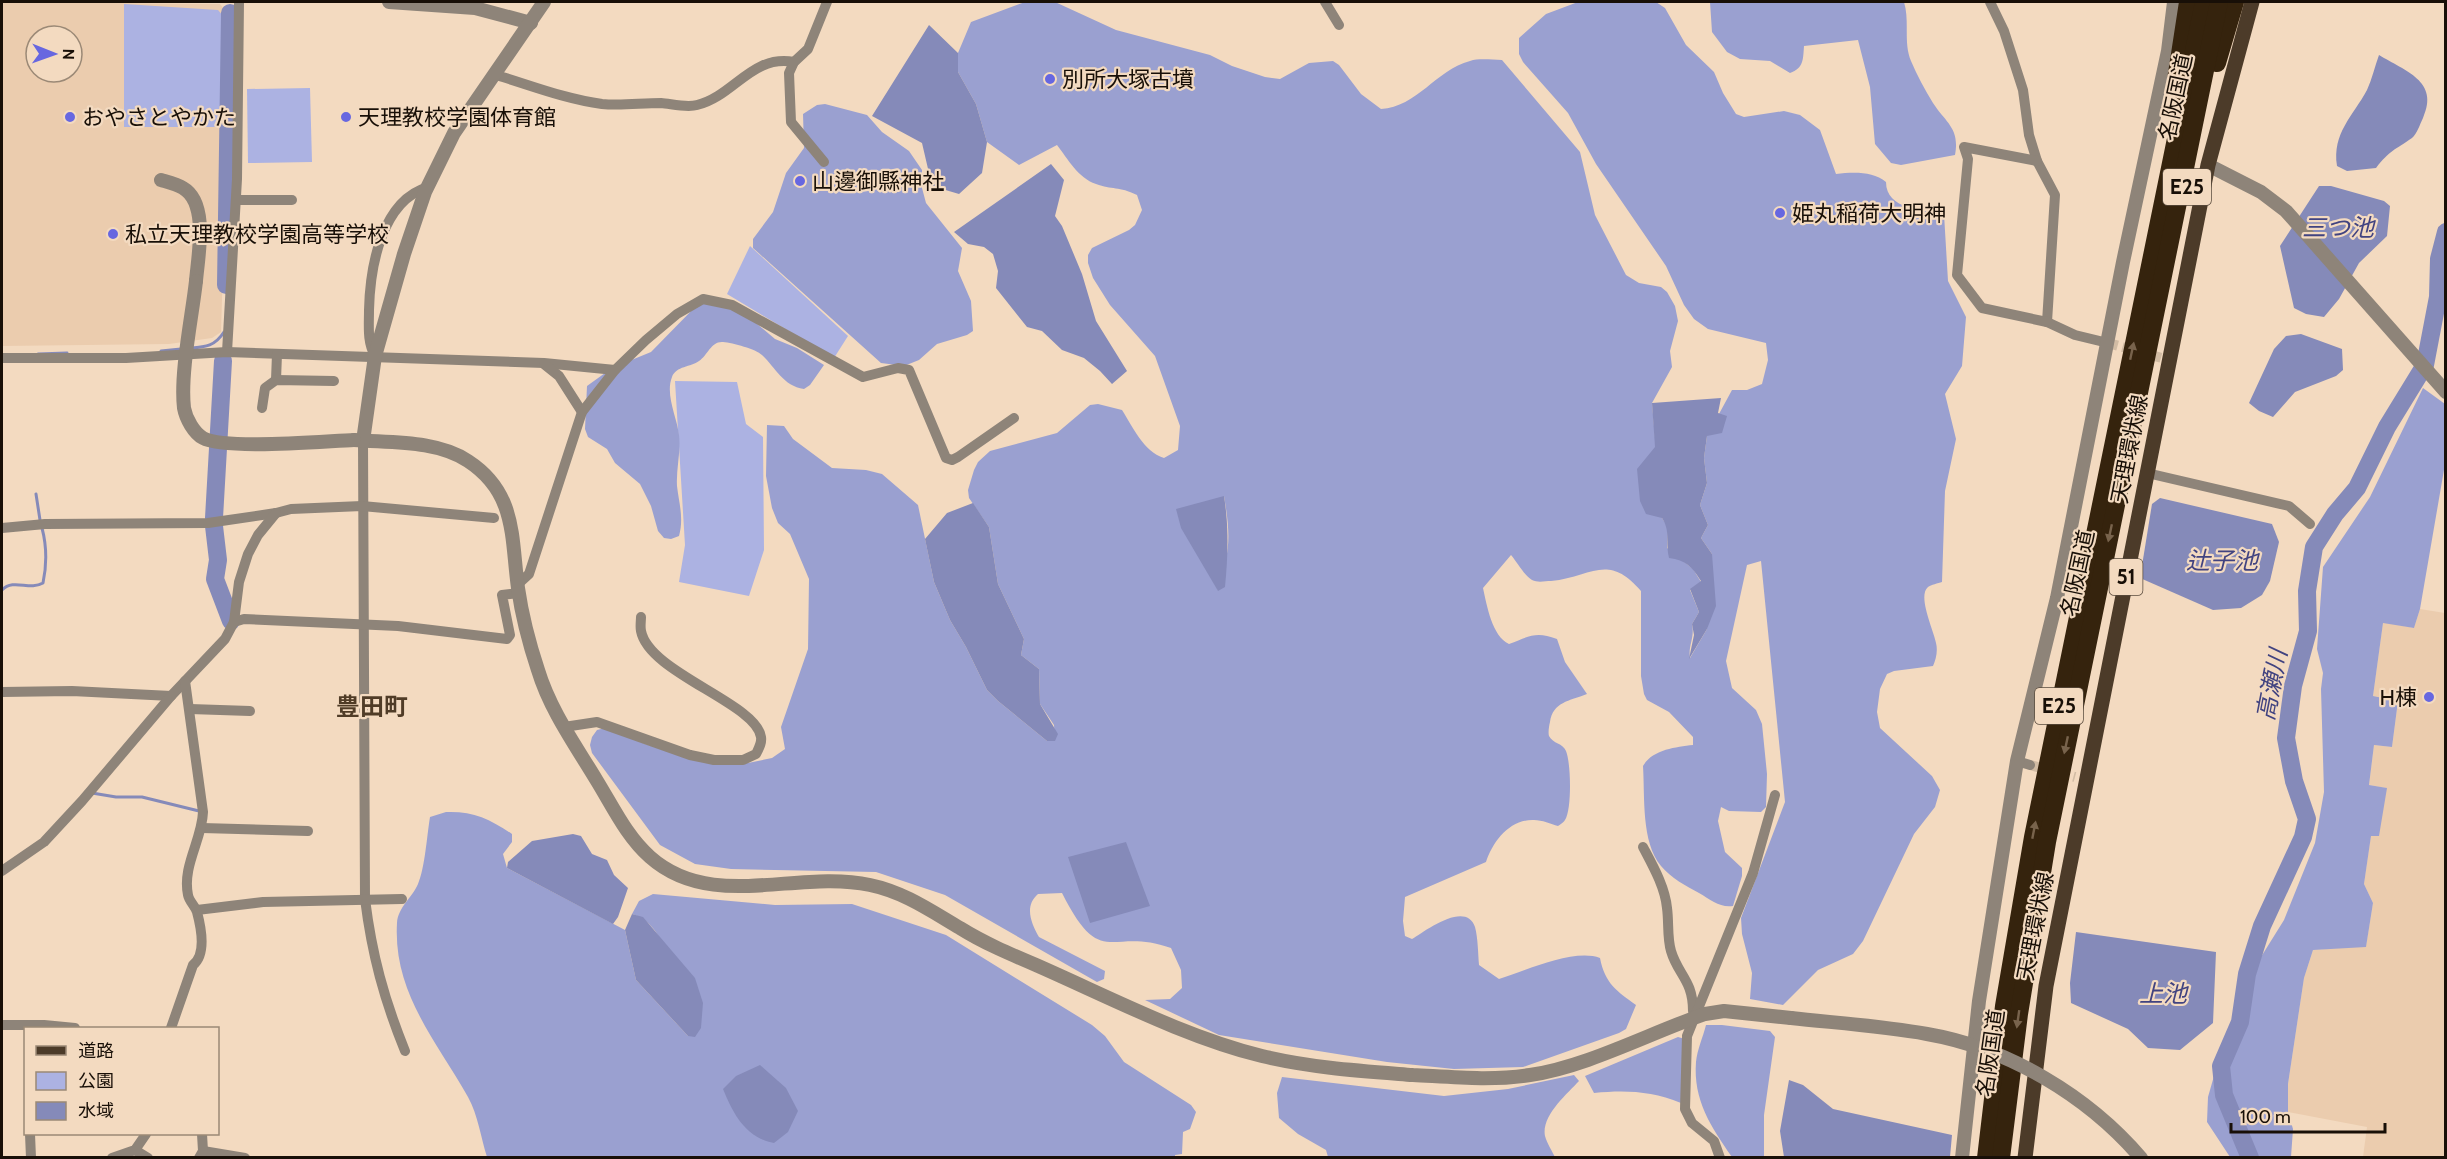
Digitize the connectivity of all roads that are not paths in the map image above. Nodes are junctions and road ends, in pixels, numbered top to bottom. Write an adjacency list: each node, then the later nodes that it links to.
1 (239, 2): 23 (street)
2 (389, 2): 13 (street)
3 (544, 2): 13 (street)
4 (827, 2): 15 (street)
5 (1325, 2): 14 (street)
6 (1990, 2): 17 (street)
7 (2174, 2): 26 (street)
8 (2188, 2): 24 (highway, E25)
9 (2204, 2): 24 (highway, 名阪国道 / E25)
10 (2219, 2): 33 (highway, 名阪国道 / E25)
11 (2235, 2): 33 (highway, E25)
12 (2252, 2): 19 (main road, 天理環状線 / 51)
13 (531, 23): 16 (street)
14 (1339, 25)
15 (794, 62): 16 (street); 18 (street)
16 (496, 75): 21 (street)
17 (2037, 161): 25 (street); 25 (street)
18 (824, 162)
19 (2208, 165): 36 (street); 41 (main road, 天理環状線 / 51)
20 (161, 180): 40 (street, bridge)
21 (428, 187): 29 (street); 29 (street)
22 (292, 200): 23 (street)
23 (236, 201): 27 (street)
24 (2151, 257): 81 (highway, 名阪国道 / E25, one-way to 24)
25 (2047, 322): 26 (street)
26 (2108, 343): 80 (street)
27 (227, 352): 28 (street); 30 (street)
28 (277, 354): 29 (street); 34 (street)
29 (375, 356): 31 (street); 40 (street)
30 (2, 358)
31 (544, 363): 32 (street); 38 (street)
32 (615, 370): 38 (street); 39 (street)
33 (2143, 373): 82 (highway, 名阪国道 / E25, one-way to 82)
34 (276, 380): 35 (street); 37 (street)
35 (334, 381)
36 (2441, 387)
37 (262, 408)
38 (582, 412): 47 (street)
39 (1014, 418)
40 (358, 440): 42 (street); 47 (street)
41 (2147, 473): 45 (street); 83 (main road, 天理環状線 / 51)
42 (362, 506): 43 (street); 44 (street); 50 (street)
43 (276, 513): 46 (street); 49 (street)
44 (494, 518)
45 (2310, 524)
46 (2, 528)
47 (519, 589): 50 (street); 56 (street)
48 (641, 617): 56 (street)
49 (234, 622): 50 (street); 51 (street)
50 (364, 624): 63 (street)
51 (185, 681): 53 (street); 54 (street)
52 (2, 692): 53 (street)
53 (171, 696): 61 (street)
54 (190, 708): 55 (street); 58 (street)
55 (250, 711)
56 (564, 727): 65 (street)
57 (1775, 795): 65 (street)
58 (202, 828): 59 (street); 64 (street)
59 (308, 831)
60 (1643, 847): 65 (street)
61 (2, 871)
62 (402, 899): 63 (street)
63 (365, 900): 64 (street); 69 (street)
64 (196, 910): 68 (street)
65 (1693, 1018): 79 (street); 84 (street, bridge)
66 (2, 1025): 67 (street)
67 (39, 1027)
68 (172, 1027)
69 (405, 1051)
70 (30, 1135): 75 (street)
71 (145, 1135): 73 (street)
72 (202, 1135): 74 (street)
73 (135, 1150): 76 (street); 77 (street)
74 (201, 1154): 78 (street)
75 (31, 1158)
76 (112, 1158)
77 (148, 1158)
78 (245, 1158)
79 (1720, 1158)
80 (1962, 1158)
81 (1986, 1158)
82 (2001, 1158)
83 (2025, 1158)
84 (2141, 1158)

